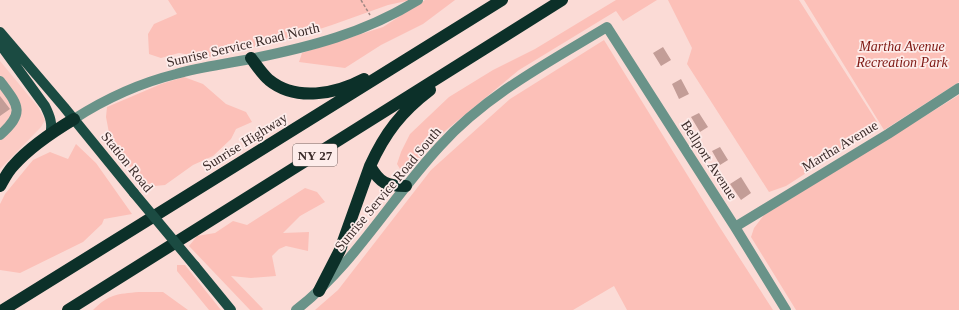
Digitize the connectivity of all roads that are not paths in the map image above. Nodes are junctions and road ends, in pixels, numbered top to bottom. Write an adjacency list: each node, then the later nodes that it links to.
1 (418, 0): 9 (street, Sunrise Service Road North)
2 (502, 0): 5 (highway, Sunrise Highway / NY 27)
3 (562, 0): 7 (highway, NY 27)
4 (607, 27): 17 (street, Sunrise Service Road South); 18 (street, Bellport Avenue)
5 (455, 30): 9 (highway); 20 (highway, Sunrise Highway / NY 27)
6 (0, 32): 12 (main road, Station Road)
7 (502, 37): 15 (highway); 21 (highway, NY 27)
8 (0, 40): 14 (main road)
9 (251, 58): 12 (street, Sunrise Service Road North)
10 (0, 81): 13 (street)
11 (959, 88): 18 (street, Martha Avenue)
12 (74, 119): 14 (highway); 22 (main road, Station Road, bridge)
13 (0, 135)
14 (50, 135): 16 (highway)
15 (370, 166): 17 (highway); 19 (highway)
16 (0, 186)
17 (406, 186): 19 (street, Sunrise Service Road South)
18 (735, 227): 24 (street, Bellport Avenue)
19 (319, 291): 23 (street, Sunrise Service Road South)
20 (3, 310)
21 (68, 310)
22 (231, 310)
23 (296, 310)
24 (786, 310)

